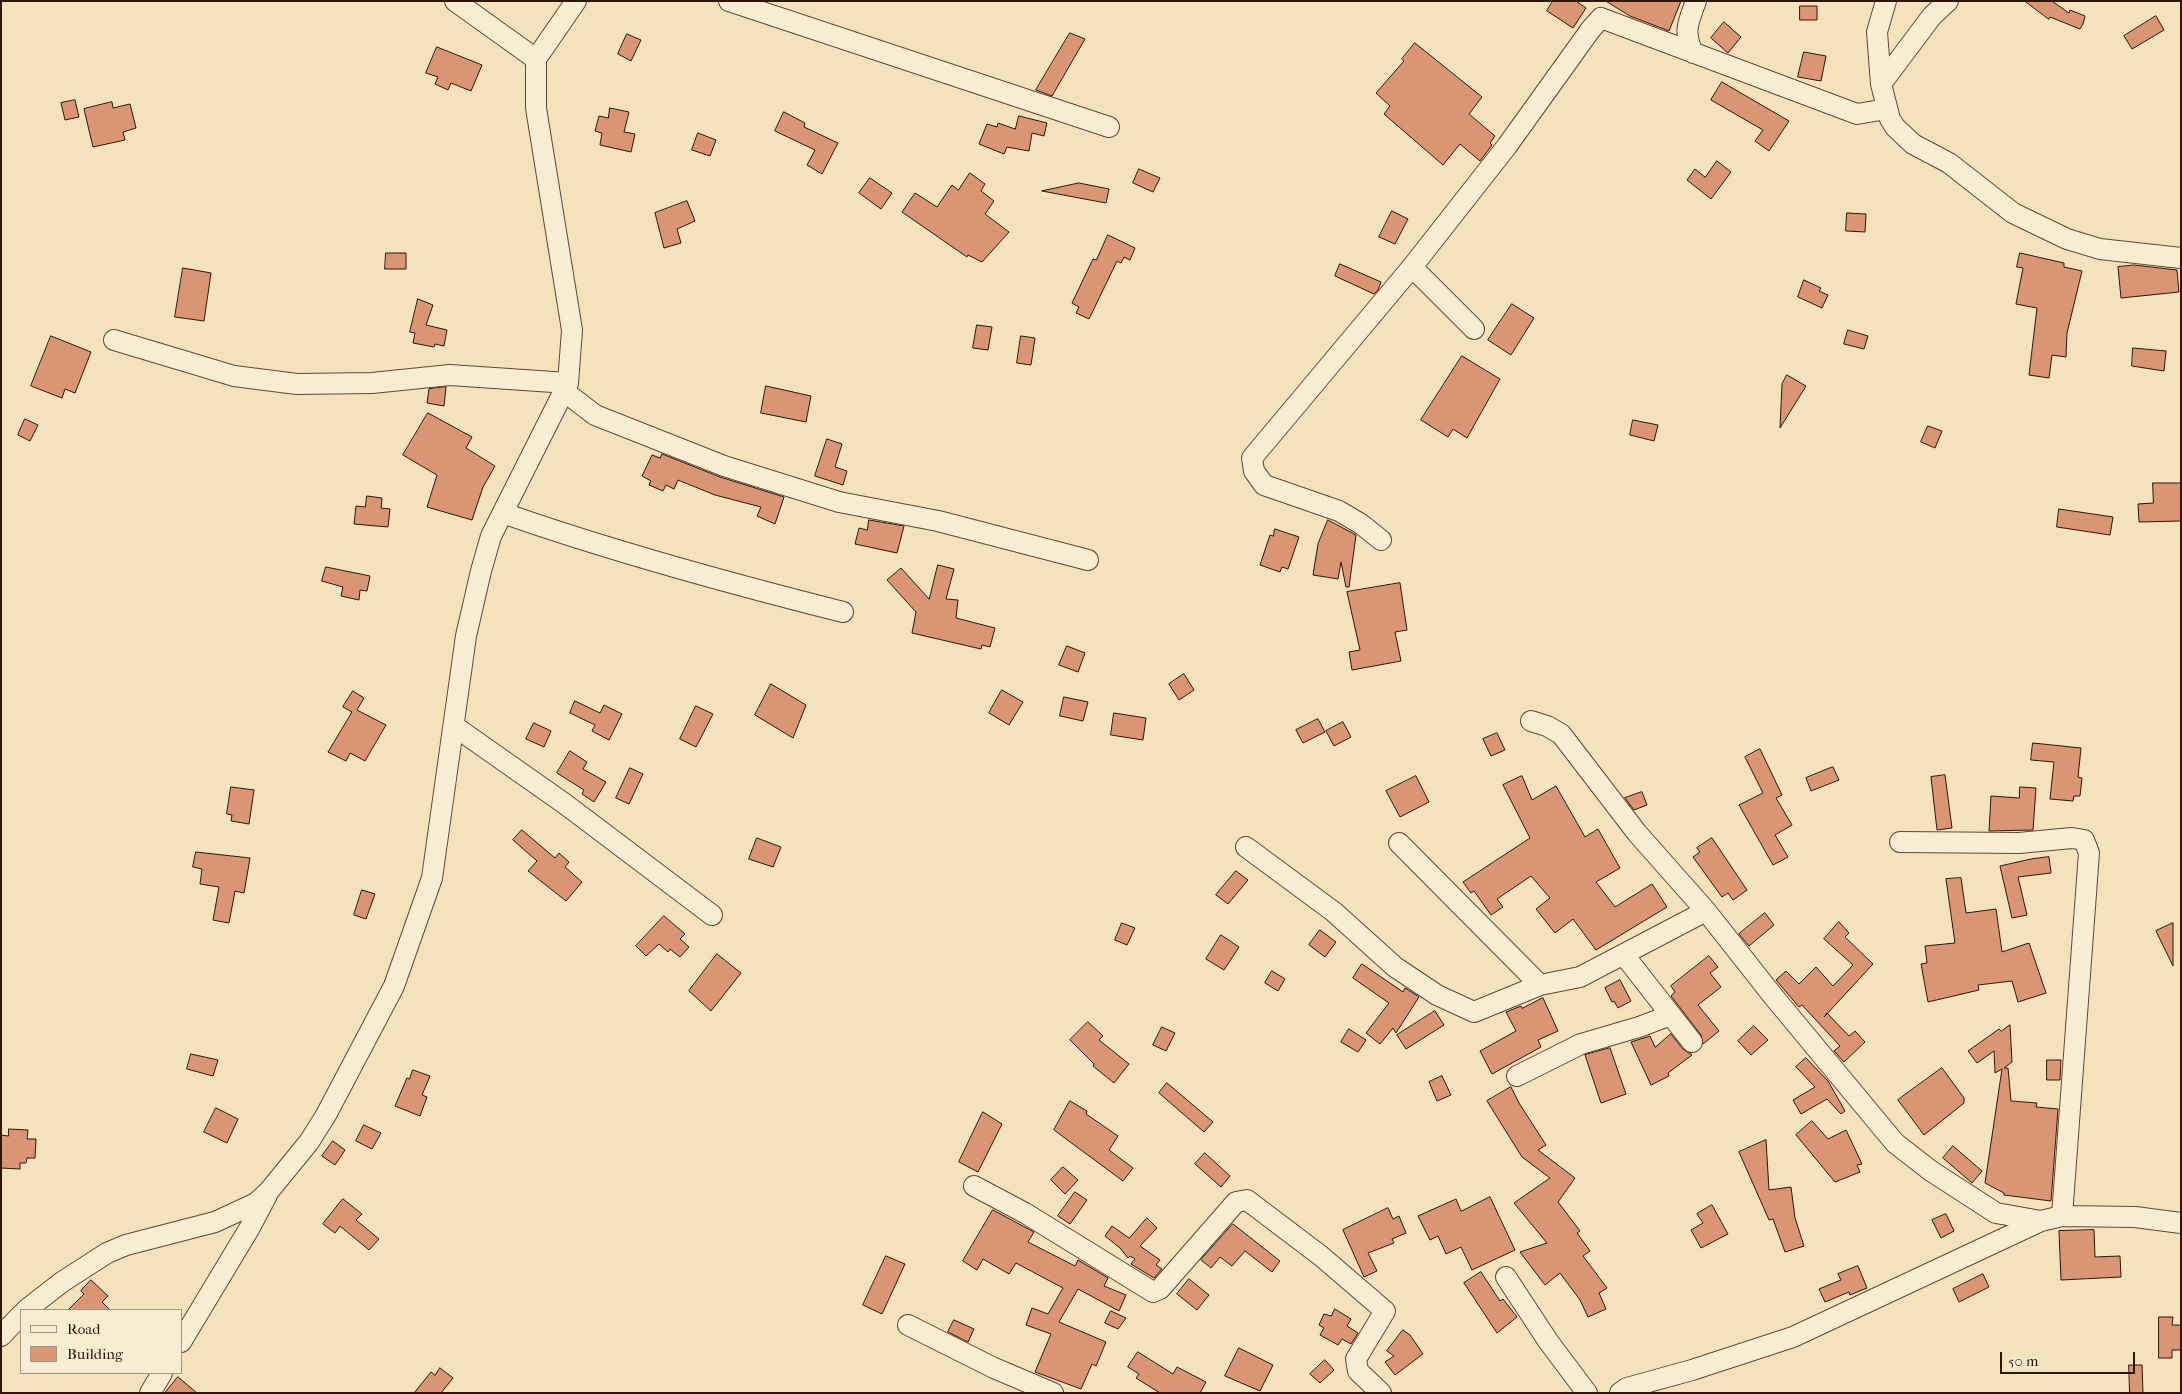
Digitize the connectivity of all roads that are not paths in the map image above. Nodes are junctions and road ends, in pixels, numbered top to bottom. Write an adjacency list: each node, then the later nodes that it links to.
1 (455, 1): 8 (street)
2 (576, 1): 8 (street)
3 (729, 1): 11 (street)
4 (1696, 1): 7 (street)
5 (1886, 1): 9 (street)
6 (1948, 1): 9 (street)
7 (1693, 53): 10 (street); 13 (street)
8 (536, 60): 16 (street)
9 (1881, 84): 10 (street)
10 (1886, 109): 12 (street)
11 (1109, 127)
12 (2181, 258)
13 (1412, 267): 14 (street); 18 (street)
14 (1474, 329)
15 (114, 340): 16 (street)
16 (566, 388): 17 (street); 19 (street)
17 (503, 512): 20 (street); 22 (street)
18 (1381, 540)
19 (1088, 560)
20 (843, 612)
21 (1531, 721): 26 (street)
22 (454, 726): 27 (street); 34 (street)
23 (1400, 842): 29 (street)
24 (1900, 842): 35 (street)
25 (1246, 847): 29 (street)
26 (1706, 911): 28 (street); 36 (street)
27 (712, 915)
28 (1624, 955): 29 (street); 30 (street)
29 (1540, 985)
30 (1671, 1014): 31 (street); 32 (street)
31 (1692, 1042)
32 (1517, 1076)
33 (974, 1186): 47 (street)
34 (269, 1191): 39 (street); 43 (street)
35 (2062, 1216): 36 (street); 37 (street)
36 (2041, 1221): 49 (street)
37 (2181, 1223)
38 (1506, 1277): 48 (street)
39 (27, 1309)
40 (20, 1316): 42 (street)
41 (908, 1325): 46 (street)
42 (1, 1336)
43 (182, 1340)
44 (161, 1374): 45 (street)
45 (150, 1393)
46 (1053, 1393)
47 (1382, 1393)
48 (1587, 1393)
49 (1620, 1393)

